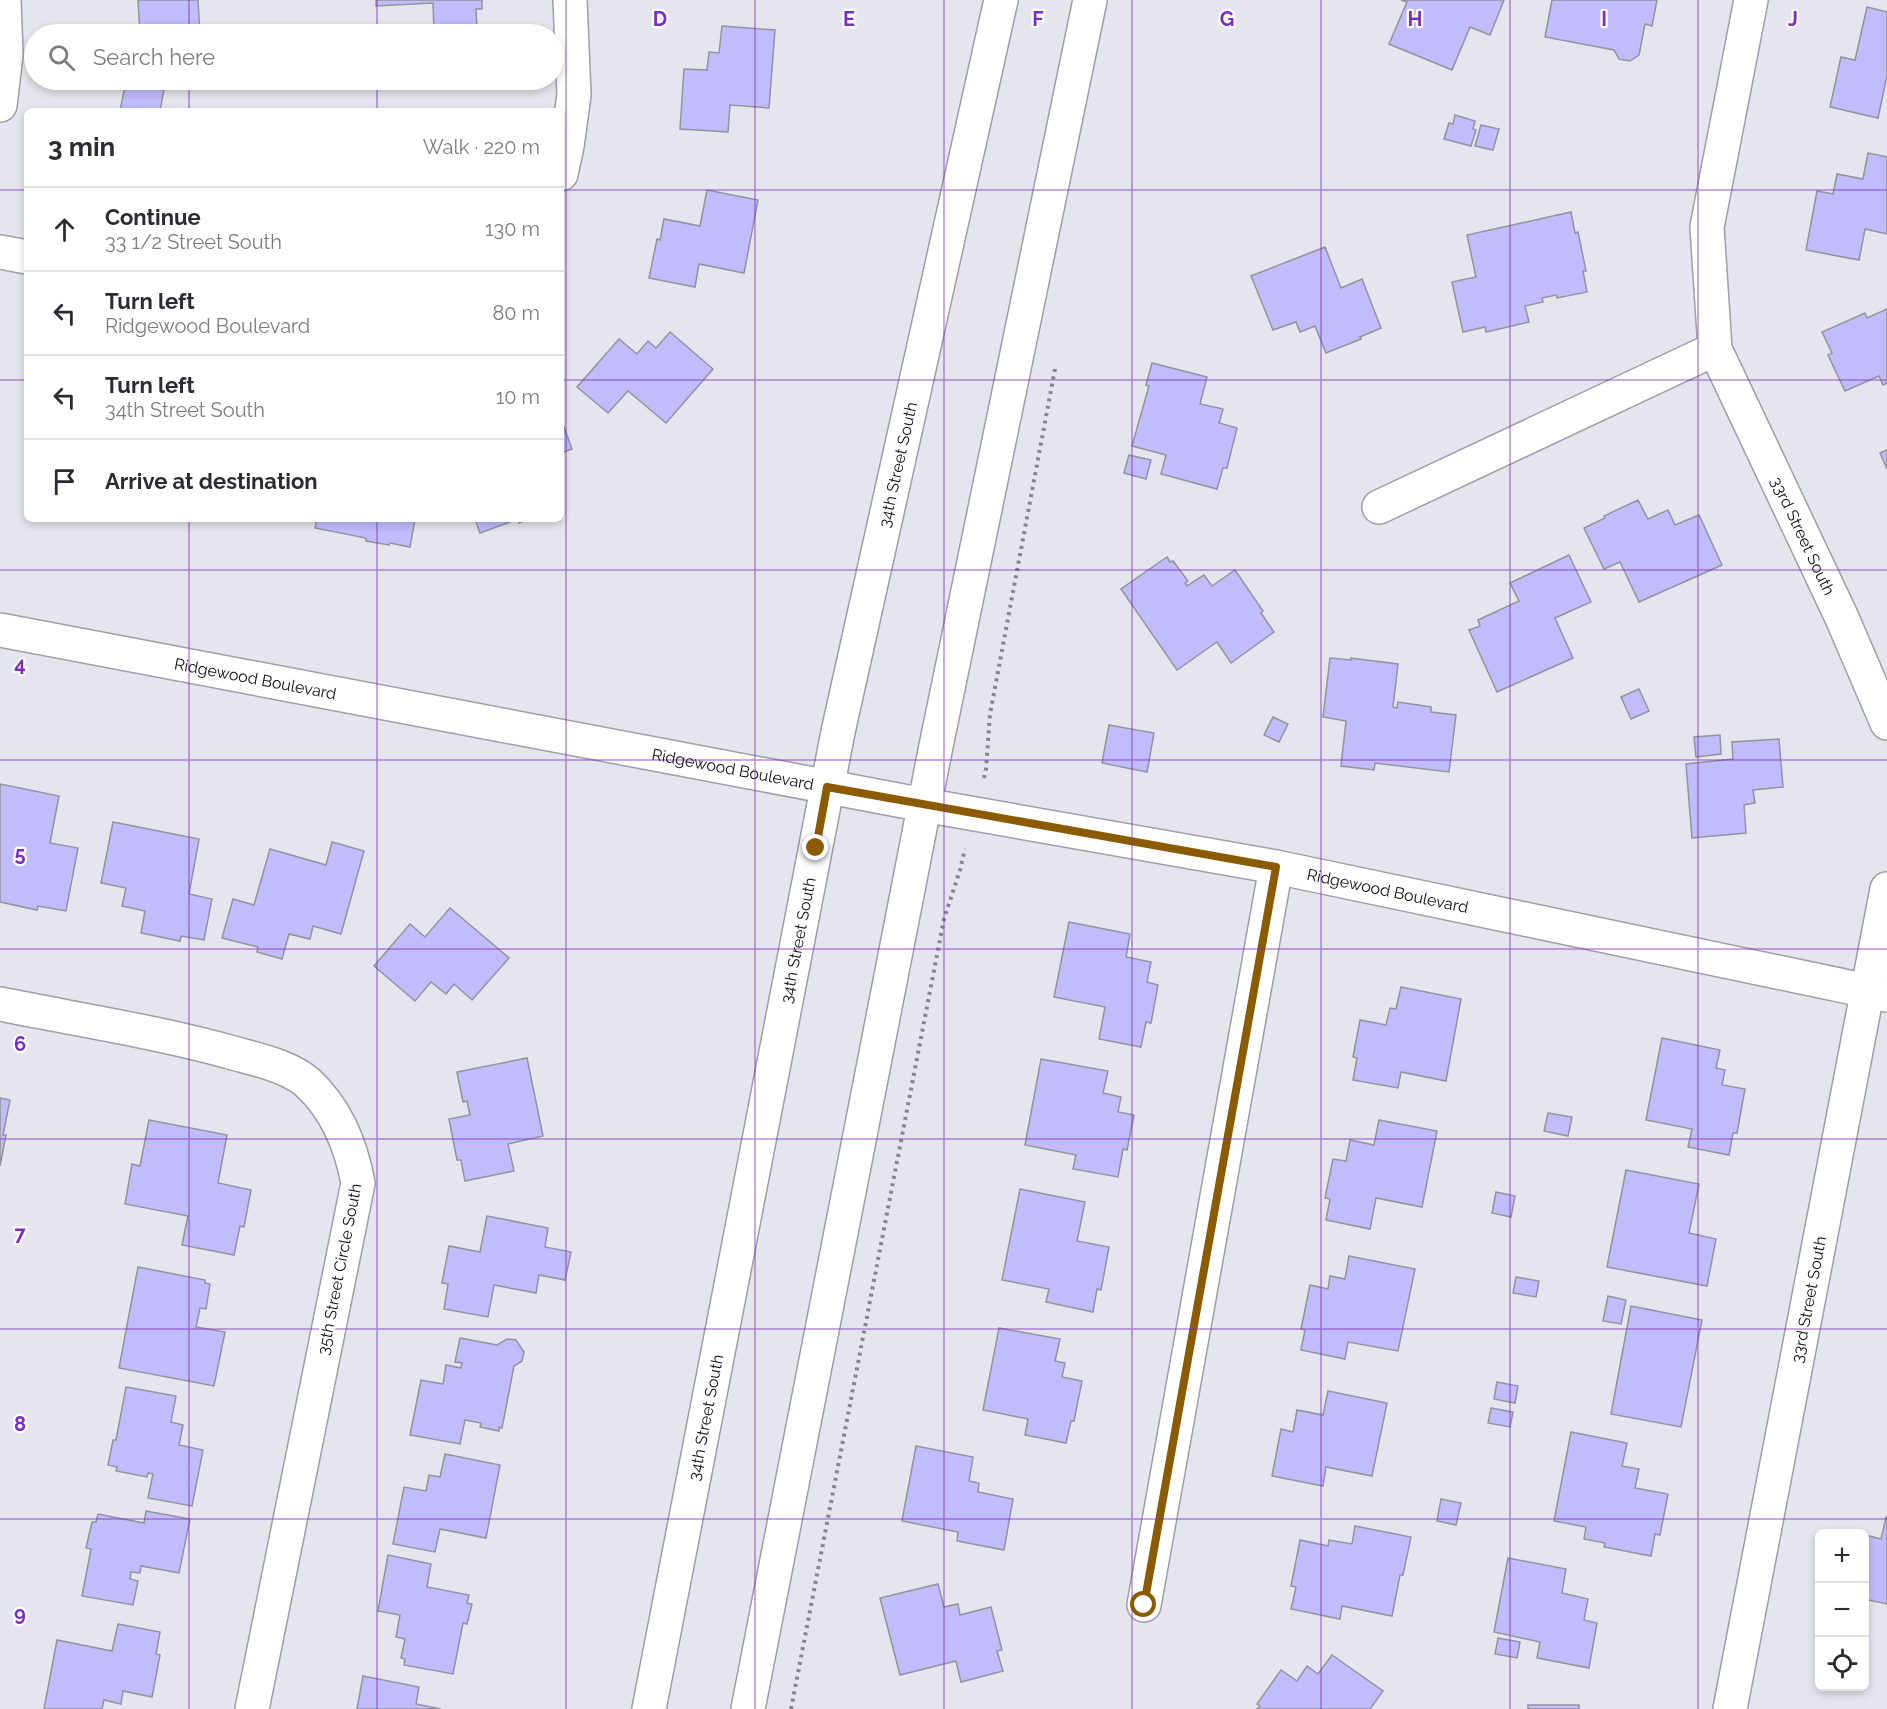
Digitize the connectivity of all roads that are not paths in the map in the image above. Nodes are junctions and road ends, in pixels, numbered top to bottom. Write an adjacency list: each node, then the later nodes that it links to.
1 (4, 0): 6 (street)
2 (570, 0): 7 (street)
3 (1000, 0): 14 (street, 34th Street South)
4 (1090, 0): 15 (street)
5 (1751, 0): 10 (street, 33rd Street South)
6 (0, 105)
7 (564, 160)
8 (0, 252): 9 (street)
9 (24, 256)
10 (1715, 349): 11 (street); 13 (street, 33rd Street South)
11 (1379, 507)
12 (0, 630): 14 (street, Ridgewood Boulevard)
13 (1887, 723)
14 (827, 787): 15 (street, Ridgewood Boulevard); 22 (street, 34th Street South)
15 (924, 805): 16 (street, Ridgewood Boulevard); 23 (street)
16 (1276, 867): 18 (street, Ridgewood Boulevard); 20 (street)
17 (1887, 889): 18 (street, 33rd Street South)
18 (1877, 993): 24 (street, 33rd Street South)
19 (0, 1005): 21 (street, 35th Street Circle South)
20 (1144, 1605)
21 (252, 1709)
22 (649, 1709)
23 (748, 1709)
24 (1730, 1709)

